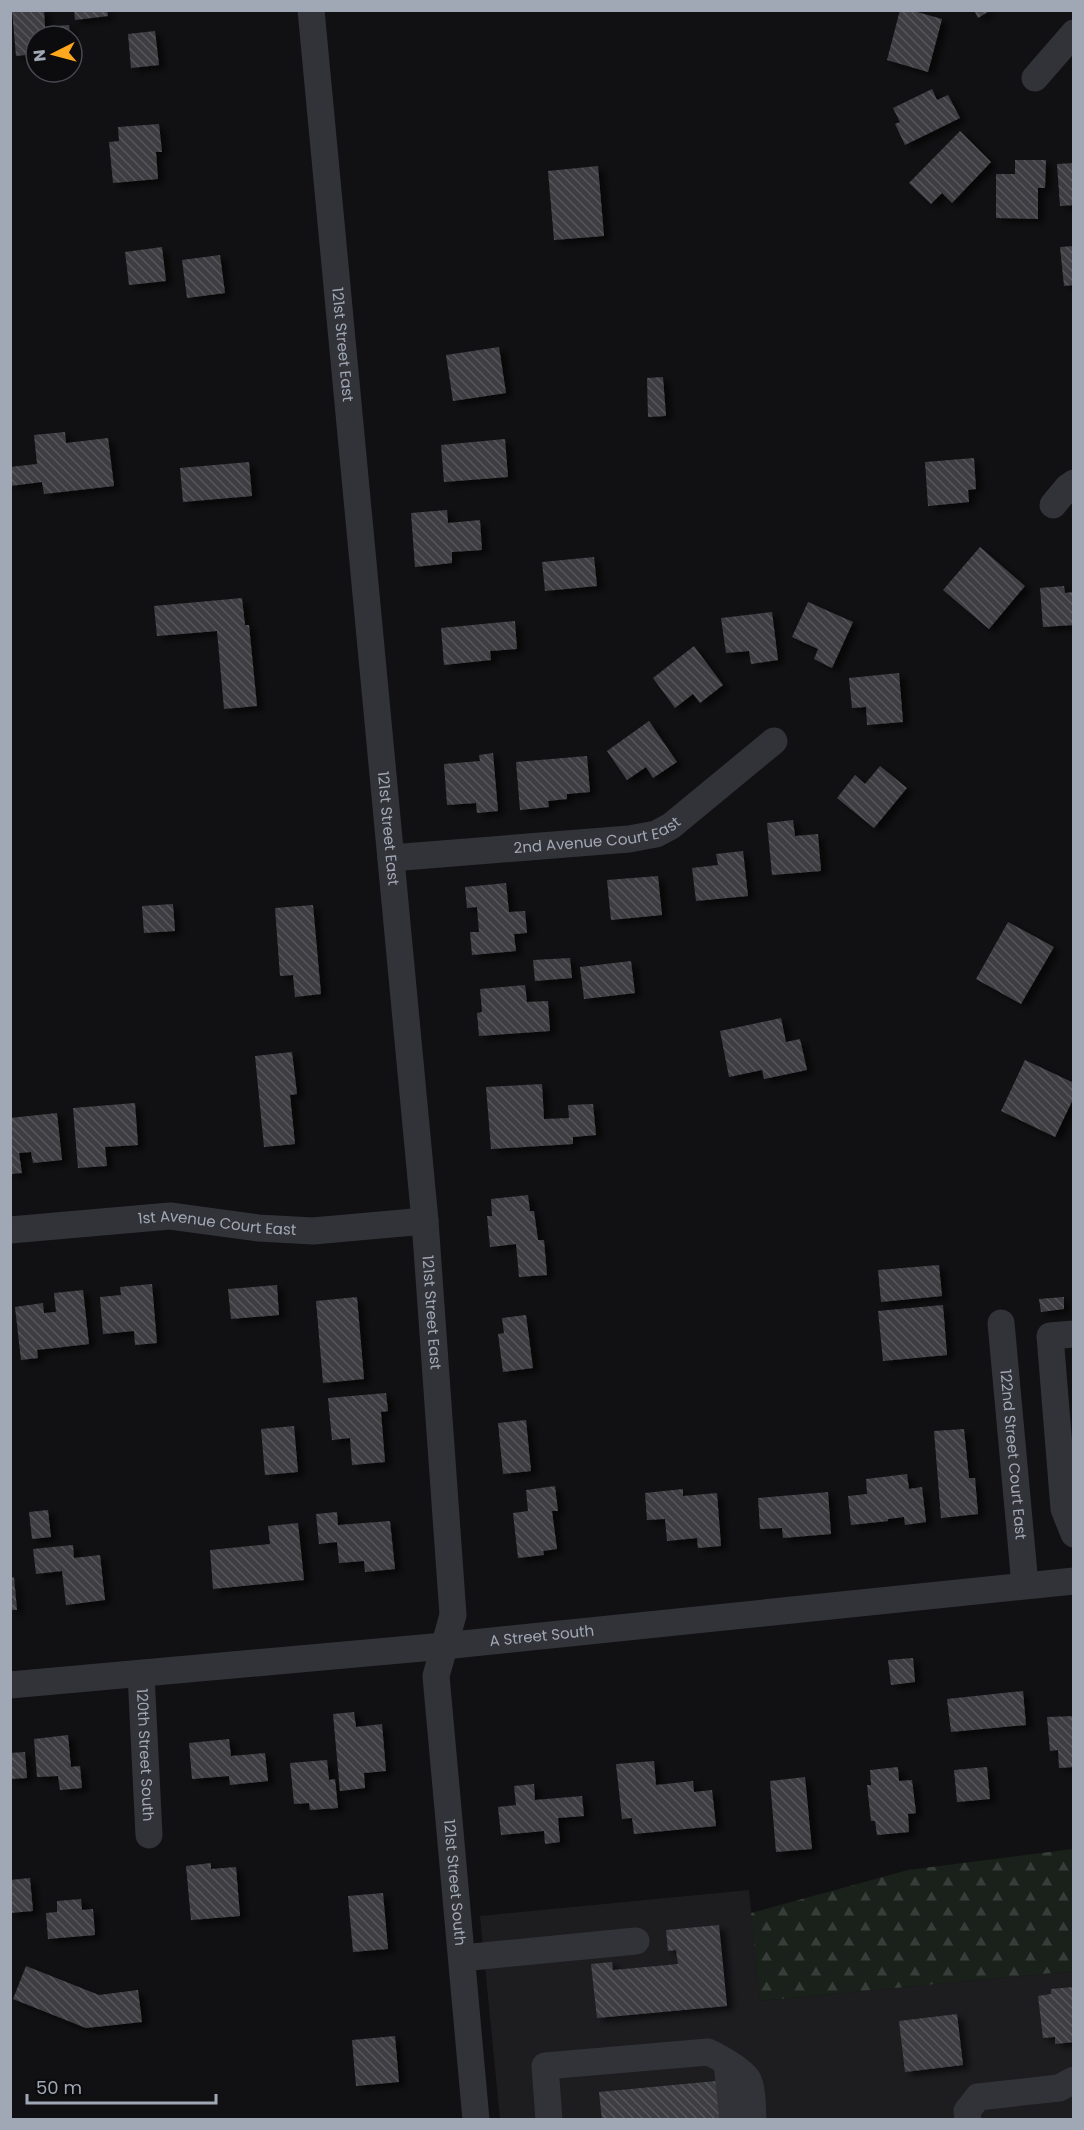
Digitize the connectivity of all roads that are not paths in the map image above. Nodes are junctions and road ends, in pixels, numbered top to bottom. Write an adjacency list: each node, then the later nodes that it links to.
1 (311, 10): 7 (street, 121st Street East)
2 (1074, 33): 3 (street)
3 (1035, 78)
4 (1074, 483): 5 (street)
5 (1053, 505)
6 (774, 741): 7 (street, 2nd Avenue Court East)
7 (391, 858): 8 (street, 121st Street East)
8 (425, 1221): 9 (street, 1st Avenue Court East); 15 (street, 121st Street East)
9 (10, 1230)
10 (1001, 1323): 14 (street, 122nd Street Court East)
11 (1074, 1334): 12 (street)
12 (1074, 1534)
13 (1074, 1581): 14 (street, A Street South)
14 (1025, 1585): 15 (street, A Street South)
15 (444, 1646): 16 (street, A Street South); 20 (street, 121st Street South)
16 (141, 1674): 17 (street, A Street South); 18 (street, 120th Street South)
17 (10, 1685)
18 (149, 1835)
19 (636, 1941): 20 (street)
20 (462, 1958): 23 (street, 121st Street South)
21 (727, 2063): 24 (street); 25 (street); 26 (street)
22 (1074, 2080): 27 (street)
23 (476, 2120)
24 (549, 2120)
25 (733, 2120)
26 (753, 2120)
27 (968, 2120)

